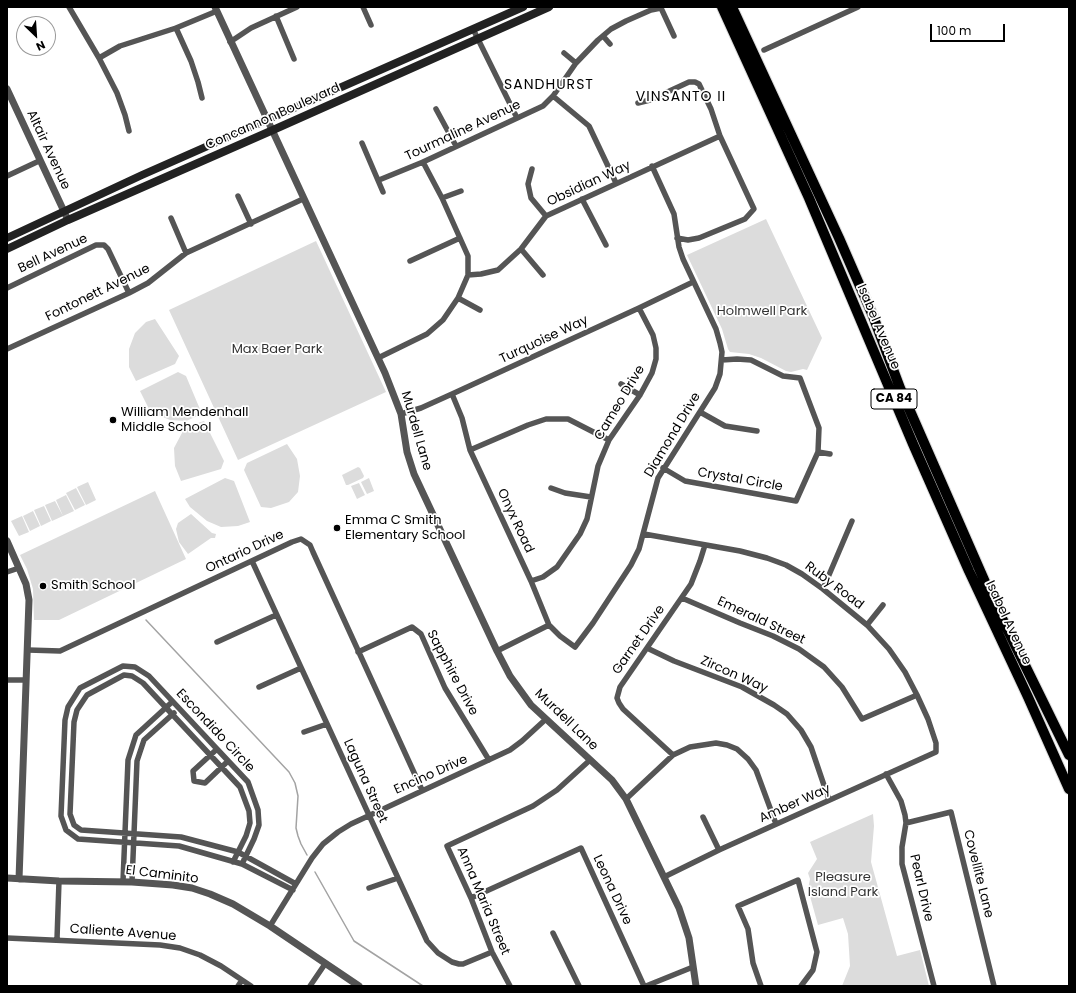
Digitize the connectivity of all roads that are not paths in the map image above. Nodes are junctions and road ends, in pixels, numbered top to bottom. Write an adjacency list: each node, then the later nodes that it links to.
1 (69, 7): 22 (street)
2 (297, 7): 11 (street)
3 (363, 7): 12 (street)
4 (523, 7): 14 (main road, Concannon Boulevard)
5 (549, 7): 17 (main road, Concannon Boulevard)
6 (722, 7): 135 (highway, Isabel Avenue / CA 84)
7 (732, 7): 125 (highway, Isabel Avenue)
8 (858, 7): 20 (street)
9 (661, 8): 15 (street, Tourmaline Avenue); 16 (street)
10 (216, 9): 13 (street); 18 (street, Murdell Lane)
11 (276, 16): 18 (street); 23 (street)
12 (371, 25)
13 (176, 28): 22 (street); 27 (street)
14 (473, 30): 17 (street); 31 (main road, Concannon Boulevard)
15 (603, 36): 19 (street); 24 (street, Tourmaline Avenue)
16 (674, 36)
17 (478, 39): 30 (street); 32 (main road, Concannon Boulevard)
18 (230, 42): 31 (street, Murdell Lane)
19 (610, 44)
20 (764, 50)
21 (564, 53): 24 (street)
22 (99, 58): 33 (street)
23 (294, 59)
24 (576, 63): 26 (street, Tourmaline Avenue)
25 (7, 89): 37 (street, Altair Avenue)
26 (553, 96): 30 (street, Tourmaline Avenue); 43 (street)
27 (202, 98)
28 (638, 103): 34 (street)
29 (436, 109): 36 (street)
30 (517, 118): 36 (street, Tourmaline Avenue)
31 (268, 120): 32 (street, Murdell Lane); 50 (main road, Concannon Boulevard)
32 (273, 130): 48 (street, Murdell Lane); 53 (main road, Concannon Boulevard)
33 (129, 131)
34 (720, 136): 39 (street, Obsidian Way); 57 (street)
35 (362, 143): 42 (street)
36 (456, 146): 38 (street, Tourmaline Avenue)
37 (40, 160): 41 (street); 50 (street, Altair Avenue)
38 (423, 162): 42 (street, Tourmaline Avenue); 47 (street)
39 (652, 166): 43 (street, Obsidian Way); 57 (street)
40 (532, 169): 51 (street)
41 (7, 176)
42 (379, 180): 45 (street)
43 (616, 183): 49 (street, Obsidian Way)
44 (461, 191): 47 (street)
45 (384, 192)
46 (238, 196): 54 (street)
47 (442, 198): 56 (street)
48 (303, 199): 54 (street, Fontonett Avenue); 72 (street, Murdell Lane)
49 (582, 199): 51 (street, Obsidian Way); 58 (street)
50 (63, 211): 53 (street, Altair Avenue); 55 (main road, Concannon Boulevard)
51 (546, 216): 60 (street, Obsidian Way)
52 (171, 218): 61 (street)
53 (68, 220): 59 (main road, Concannon Boulevard)
54 (251, 224): 61 (street, Fontonett Avenue)
55 (7, 238)
56 (460, 238): 62 (street); 63 (street)
57 (677, 238): 65 (street)
58 (606, 245)
59 (7, 249)
60 (521, 249): 63 (street, Obsidian Way); 64 (street)
61 (186, 253): 67 (street, Fontonett Avenue)
62 (410, 261)
63 (468, 275): 68 (street)
64 (544, 275)
65 (693, 282): 69 (street, Turquoise Way); 73 (street)
66 (7, 288): 67 (street, Bell Avenue)
67 (129, 292): 71 (street, Fontonett Avenue)
68 (458, 298): 70 (street); 72 (street)
69 (639, 308): 75 (street, Turquoise Way); 76 (street, Cameo Drive)
70 (480, 310)
71 (7, 349)
72 (378, 358): 78 (street, Murdell Lane)
73 (722, 360): 77 (street, Diamond Drive); 82 (street, Crystal Circle)
74 (621, 384): 76 (street)
75 (452, 394): 78 (street, Turquoise Way); 81 (street, Onyx Road)
76 (640, 395): 80 (street, Cameo Drive)
77 (700, 412): 79 (street); 84 (street, Diamond Drive)
78 (401, 414): 105 (street, Murdell Lane)
79 (757, 431)
80 (609, 440): 81 (street); 86 (street, Cameo Drive)
81 (470, 450): 94 (street, Onyx Road)
82 (818, 452): 83 (street); 84 (street, Crystal Circle)
83 (830, 454)
84 (663, 468): 88 (street, Diamond Drive)
85 (551, 488): 86 (street)
86 (591, 497): 94 (street, Cameo Drive)
87 (852, 521): 95 (street)
88 (644, 534): 90 (street, Ruby Road); 102 (street, Diamond Drive)
89 (7, 541): 92 (street)
90 (705, 545): 95 (street, Ruby Road); 96 (street, Garnet Drive)
91 (252, 561): 98 (street, Laguna Street); 104 (street, Ontario Drive); 106 (street, Ontario Drive)
92 (19, 568): 93 (street); 104 (street)
93 (7, 572)
94 (531, 581): 99 (street, Onyx Road)
95 (823, 589): 100 (street, Ruby Road)
96 (682, 598): 103 (street, Garnet Drive); 113 (street, Emerald Street)
97 (883, 605): 100 (street)
98 (276, 615): 101 (street); 107 (street, Laguna Street)
99 (549, 625): 102 (street, Onyx Road); 105 (street)
100 (867, 625): 113 (street, Ruby Road)
101 (217, 642)
102 (575, 647)
103 (647, 648): 124 (street, Garnet Drive); 138 (street, Zircon Way)
104 (28, 650): 110 (street)
105 (497, 651): 118 (street, Murdell Lane)
106 (358, 652): 127 (street, Sapphire Drive); 136 (street, Ontario Drive)
107 (300, 668): 112 (street); 119 (street, Laguna Street)
108 (100, 677): 111 (street); 114 (street, Escondido Circle); 133 (street, Escondido Circle)
109 (7, 680): 110 (street)
110 (25, 680): 155 (street)
111 (105, 685): 115 (street, Escondido Circle); 134 (street, Escondido Circle)
112 (259, 687)
113 (917, 695): 122 (street, Ruby Road)
114 (172, 702): 115 (street); 116 (street, Escondido Circle)
115 (166, 708): 117 (street, Escondido Circle); 126 (street)
116 (179, 709): 117 (street); 121 (street, Escondido Circle)
117 (172, 715): 123 (street, Escondido Circle); 129 (street)
118 (546, 719): 127 (street, Encino Drive); 128 (street, Murdell Lane)
119 (327, 724): 120 (street); 139 (street, Laguna Street)
120 (304, 732)
121 (217, 749): 123 (street); 130 (street, Escondido Circle)
122 (936, 752): 132 (street, Amber Way)
123 (210, 755): 131 (street, Escondido Circle); 131 (street)
124 (673, 755): 137 (street); 142 (street)
125 (1069, 755)
126 (128, 760): 129 (street); 143 (street)
127 (489, 760): 136 (street, Encino Drive)
128 (590, 760): 137 (street, Murdell Lane); 161 (street, Anna Maria Street)
129 (137, 761): 144 (street)
130 (228, 761): 131 (street); 149 (street, Escondido Circle)
131 (221, 767): 148 (street, Escondido Circle)
132 (886, 774): 138 (street, Amber Way); 141 (street, Pearl Drive)
133 (62, 781): 134 (street); 145 (street, Escondido Circle)
134 (71, 782): 143 (street, Escondido Circle)
135 (1069, 789)
136 (422, 790): 139 (street, Encino Drive)
137 (626, 799): 152 (street, Murdell Lane)
138 (829, 800): 142 (street, Amber Way)
139 (368, 816): 154 (street, Laguna Street); 159 (street, Encino Drive)
140 (703, 818): 147 (street)
141 (906, 823): 180 (street, Pearl Drive); 181 (street, Covellite Lane)
142 (776, 824): 147 (street, Amber Way)
143 (125, 833): 144 (street, Escondido Circle); 145 (street)
144 (134, 833): 146 (street); 148 (street, Escondido Circle)
145 (125, 842): 146 (street, Escondido Circle); 157 (street)
146 (134, 842): 150 (street, Escondido Circle); 158 (street)
147 (719, 850): 152 (street, Amber Way)
148 (238, 852): 149 (street, Escondido Circle); 150 (street, Escondido Circle)
149 (246, 856): 151 (street, Escondido Circle); 159 (street, Escondido Circle)
150 (233, 862): 151 (street, Escondido Circle)
151 (242, 864): 159 (street, Escondido Circle)
152 (664, 877): 168 (street, Murdell Lane)
153 (7, 878): 155 (street, El Caminito)
154 (398, 878): 160 (street); 166 (street, Laguna Street)
155 (19, 879): 156 (street, El Caminito)
156 (59, 881): 157 (street, El Caminito); 165 (street)
157 (123, 881): 158 (street, El Caminito)
158 (132, 882): 162 (street, El Caminito)
159 (295, 887): 162 (street, Encino Drive)
160 (369, 888)
161 (471, 898): 166 (street, Anna Maria Street); 176 (street, Leona Drive)
162 (270, 926): 167 (street, El Caminito)
163 (553, 933): 175 (street)
164 (7, 938): 165 (street, Caliente Avenue)
165 (57, 939): 169 (street, Caliente Avenue)
166 (492, 952): 174 (street, Anna Maria Street)
167 (325, 964): 172 (street); 173 (street, El Caminito)
168 (693, 967): 176 (street); 177 (street, Murdell Lane)
169 (242, 980): 170 (street); 171 (street, Caliente Avenue)
170 (238, 986)
171 (251, 986)
172 (310, 986)
173 (359, 986)
174 (510, 986)
175 (579, 986)
176 (645, 986)
177 (696, 986)
178 (761, 986): 179 (street)
179 (801, 986)
180 (934, 986)
181 (994, 986)

